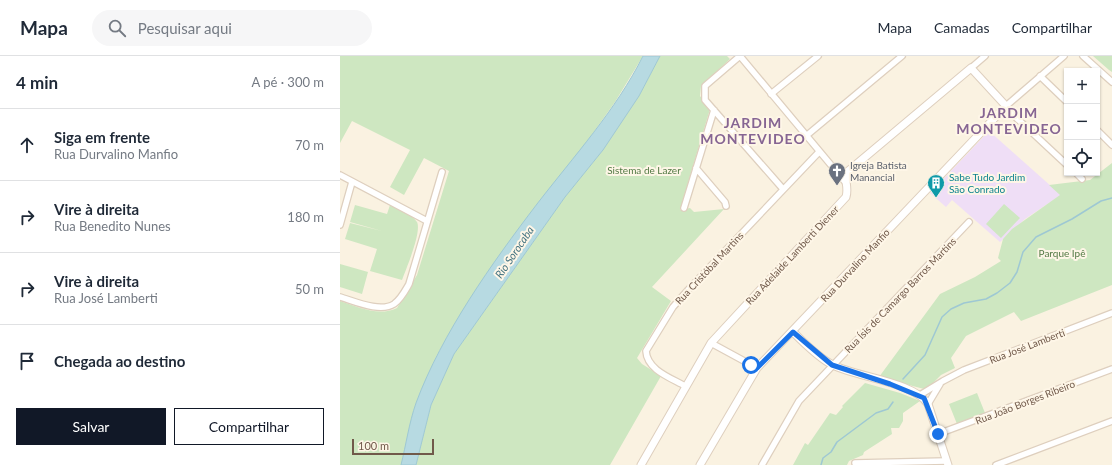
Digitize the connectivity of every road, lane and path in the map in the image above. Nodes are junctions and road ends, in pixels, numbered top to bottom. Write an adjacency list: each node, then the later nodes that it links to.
1 (740, 56): 10 (street); 13 (street)
2 (818, 56): 10 (street)
3 (902, 56): 15 (street)
4 (985, 56): 7 (street)
5 (1064, 56): 8 (street, Rua Durvalino Manfio)
6 (1083, 56): 9 (street)
7 (971, 68): 12 (street); 19 (street)
8 (1040, 76): 11 (street); 12 (street, Rua Durvalino Manfio)
9 (1112, 82)
10 (771, 94): 15 (street)
11 (1064, 99)
12 (1006, 106): 18 (street); 36 (street, Rua Durvalino Manfio)
13 (714, 110): 20 (street); 28 (street)
14 (1100, 133): 16 (street)
15 (806, 136): 17 (street)
16 (1112, 145)
17 (819, 152): 21 (street); 28 (street, Rua Cristóbal Martins)
18 (1064, 162)
19 (853, 167): 21 (street); 27 (street, Rua Adelaide Lamberti Diener)
20 (696, 168): 29 (street); 30 (street)
21 (834, 168): 27 (street)
22 (442, 172): 31 (street)
23 (340, 175): 26 (street)
24 (1079, 176): 25 (street)
25 (1082, 179)
26 (352, 182): 31 (street); 33 (street)
27 (848, 185): 37 (street, Rua Adelaide Lamberti Diener)
28 (783, 189): 42 (street, Rua Cristóbal Martins)
29 (726, 206)
30 (684, 208)
31 (427, 221): 34 (street)
32 (969, 222): 38 (street, Rua Ísis de Camargo Barros Martins)
33 (340, 225)
34 (340, 296)
35 (1112, 314): 41 (street, Rua José Lamberti)
36 (793, 332): 38 (street); 39 (street, Rua Durvalino Manfio)
37 (711, 343): 39 (street); 42 (street, Rua Adelaide Lamberti Diener)
38 (832, 365): 43 (street); 51 (street, Rua Ísis de Camargo Barros Martins)
39 (757, 368): 50 (street, Rua Durvalino Manfio)
40 (1112, 369): 46 (street, Rua João Borges Ribeiro)
41 (943, 381): 43 (street, Rua José Lamberti); 44 (street, Rua José Lamberti)
42 (686, 386): 49 (street, Rua Adelaide Lamberti Diener)
43 (920, 395): 44 (street)
44 (928, 404): 46 (street)
45 (1112, 421): 52 (street)
46 (938, 434): 48 (street)
47 (855, 463): 48 (street)
48 (947, 463)
49 (641, 465)
50 (700, 465)
51 (762, 465)
52 (996, 465)

